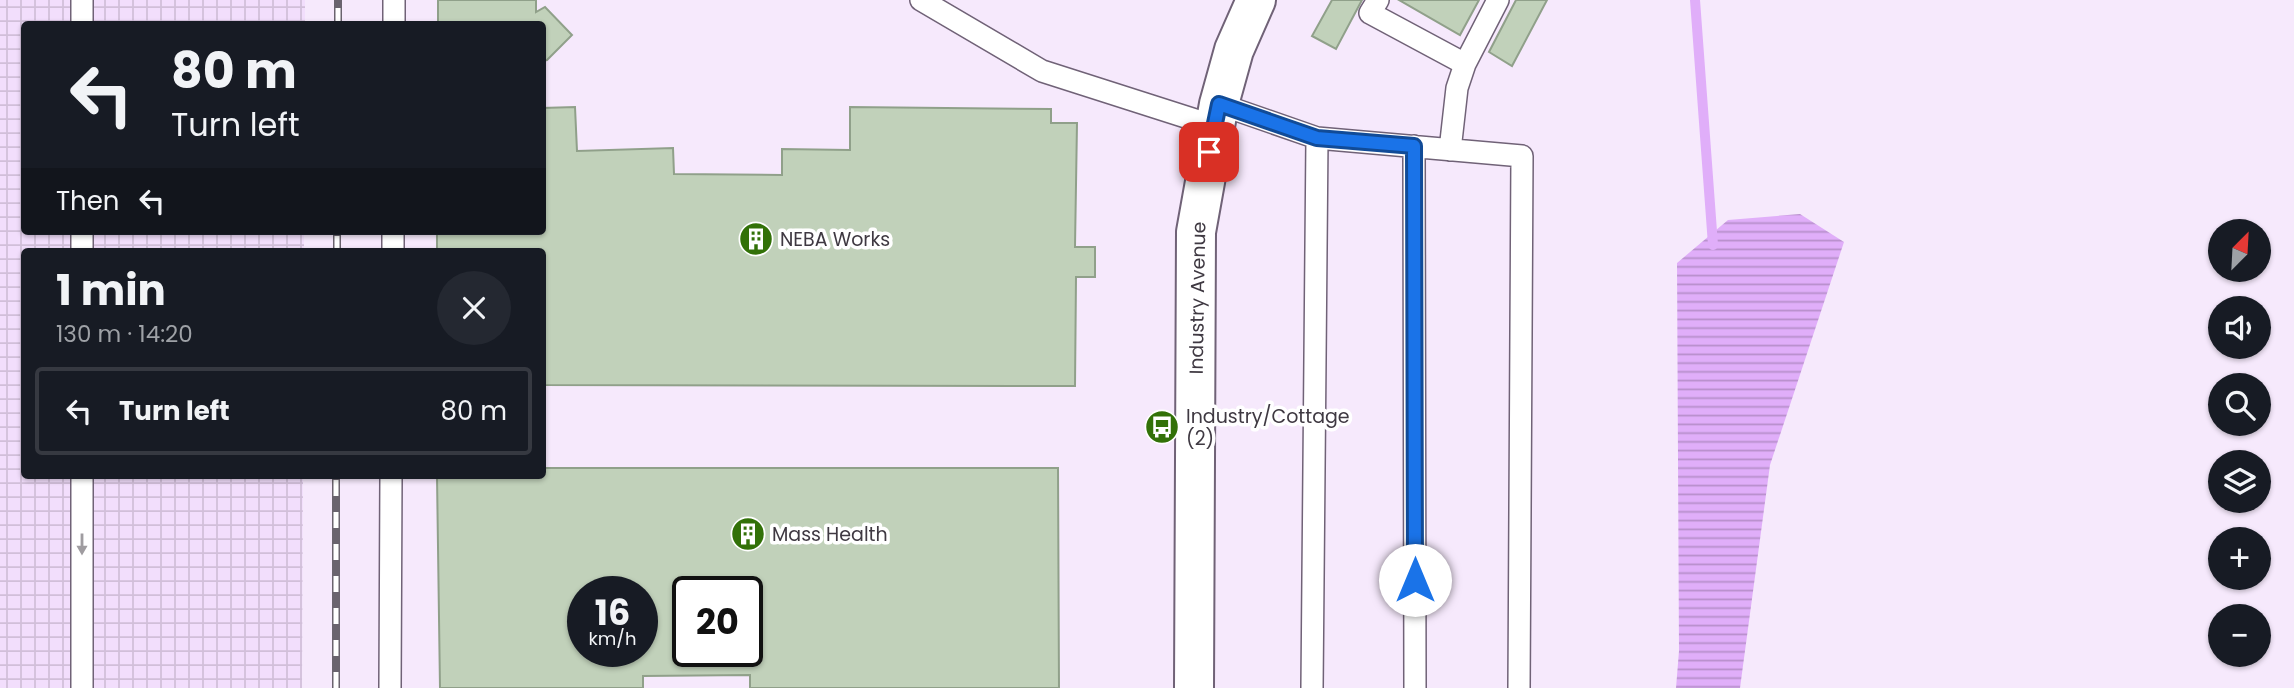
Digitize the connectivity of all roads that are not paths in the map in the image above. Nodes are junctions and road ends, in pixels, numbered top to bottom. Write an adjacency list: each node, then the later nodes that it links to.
1 (82, 0): 7 (lane)
2 (394, 0): 8 (lane)
3 (921, 0): 10 (lane)
4 (1256, 0): 10 (street, Industry Avenue)
5 (1378, 0): 9 (lane)
6 (1498, 0): 9 (lane)
7 (82, 21)
8 (394, 21)
9 (1465, 64): 13 (lane)
10 (1216, 115): 11 (lane); 18 (street, Industry Avenue)
11 (1317, 138): 12 (lane); 19 (lane)
12 (1414, 146): 13 (lane); 20 (lane)
13 (1450, 150): 21 (lane)
14 (82, 479): 16 (lane, one-way to 16)
15 (391, 479): 17 (lane)
16 (82, 688)
17 (390, 688)
18 (1194, 688)
19 (1311, 688)
20 (1415, 688)
21 (1519, 688)

